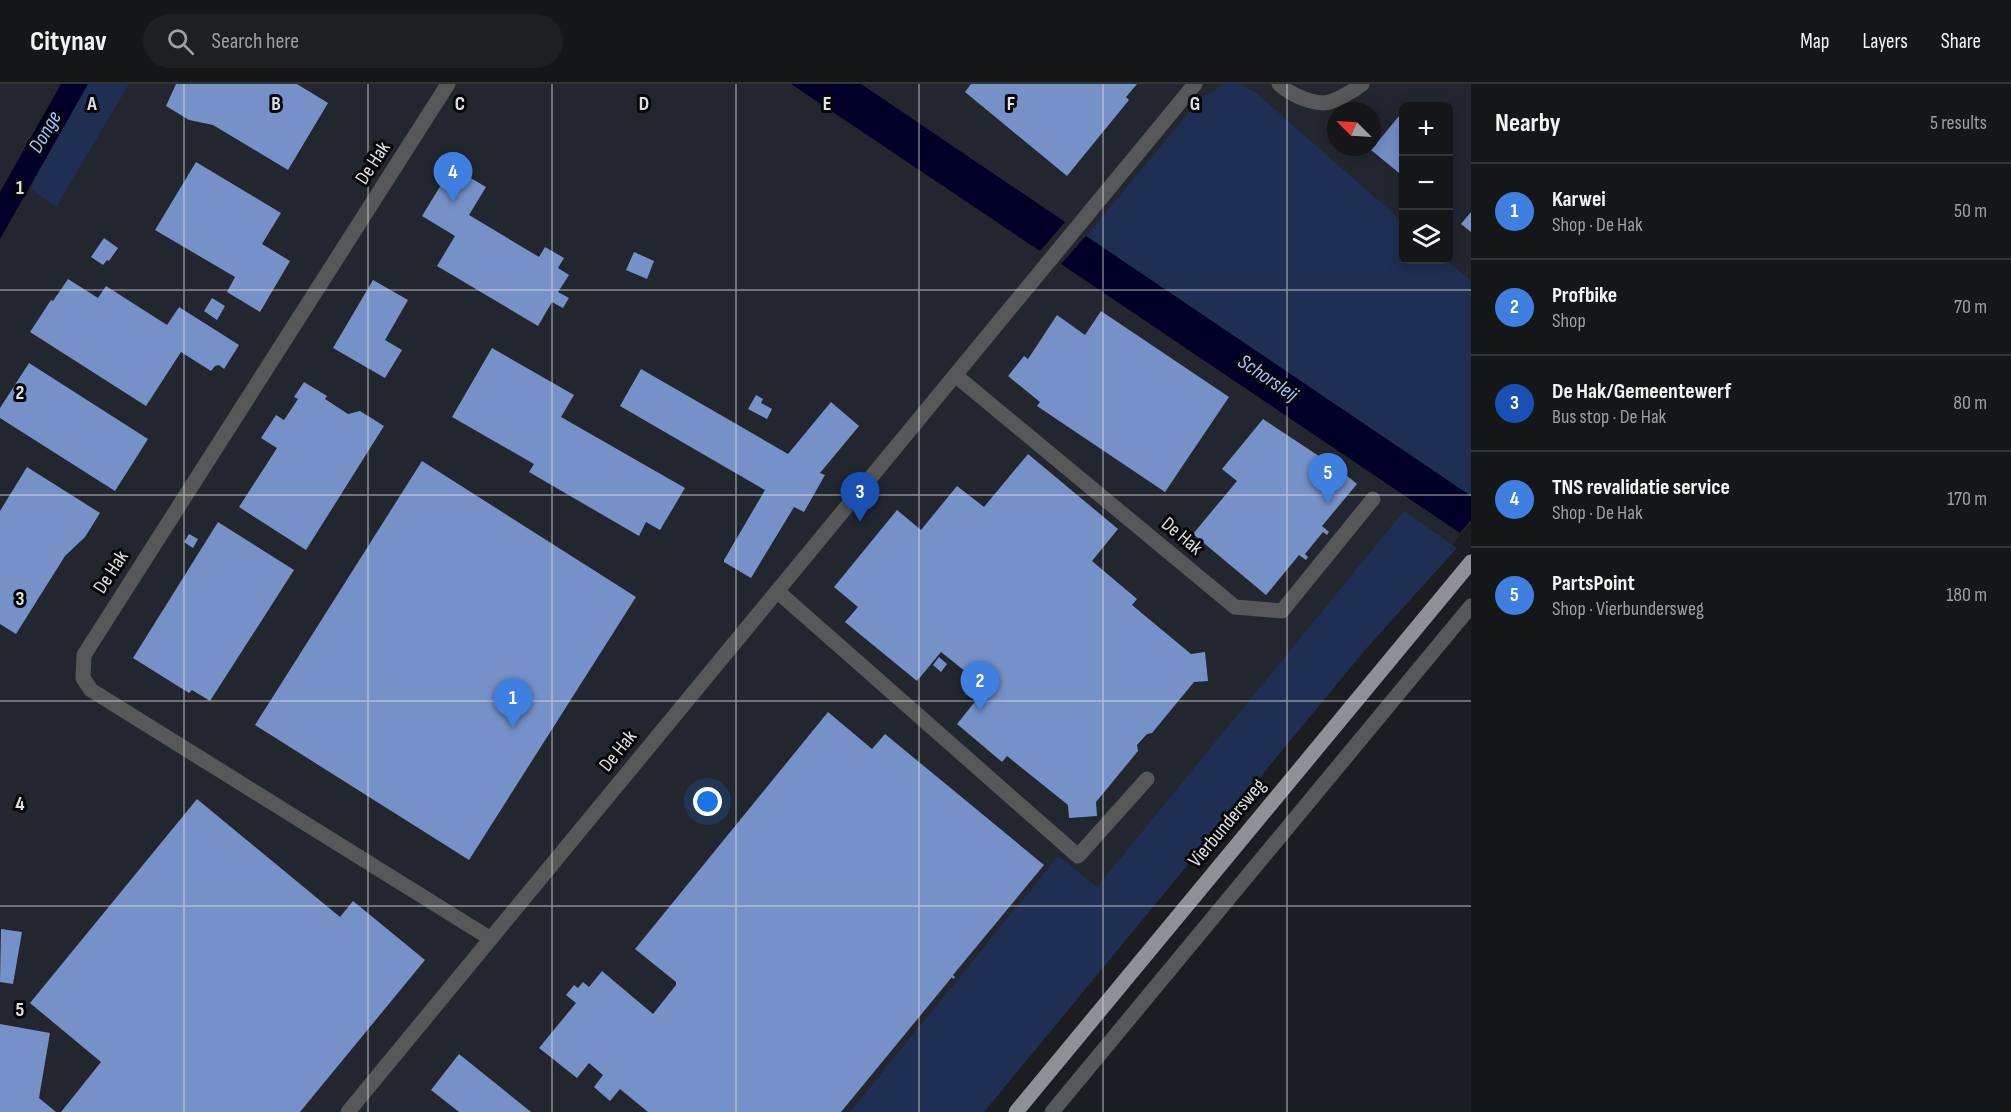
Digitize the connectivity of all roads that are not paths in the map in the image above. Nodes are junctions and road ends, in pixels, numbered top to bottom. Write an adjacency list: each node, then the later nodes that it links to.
1 (448, 84): 11 (street, De Hak)
2 (1195, 84): 5 (street, De Hak)
3 (1279, 84): 4 (street)
4 (1362, 84)
5 (955, 375): 6 (street, De Hak); 8 (street, De Hak)
6 (1373, 500)
7 (1471, 562): 12 (main road, Vierbundersweg)
8 (777, 591): 10 (street); 11 (street, De Hak)
9 (1471, 606): 14 (street)
10 (1147, 779)
11 (491, 939): 13 (street, De Hak)
12 (1023, 1109)
13 (348, 1112)
14 (1052, 1112)

